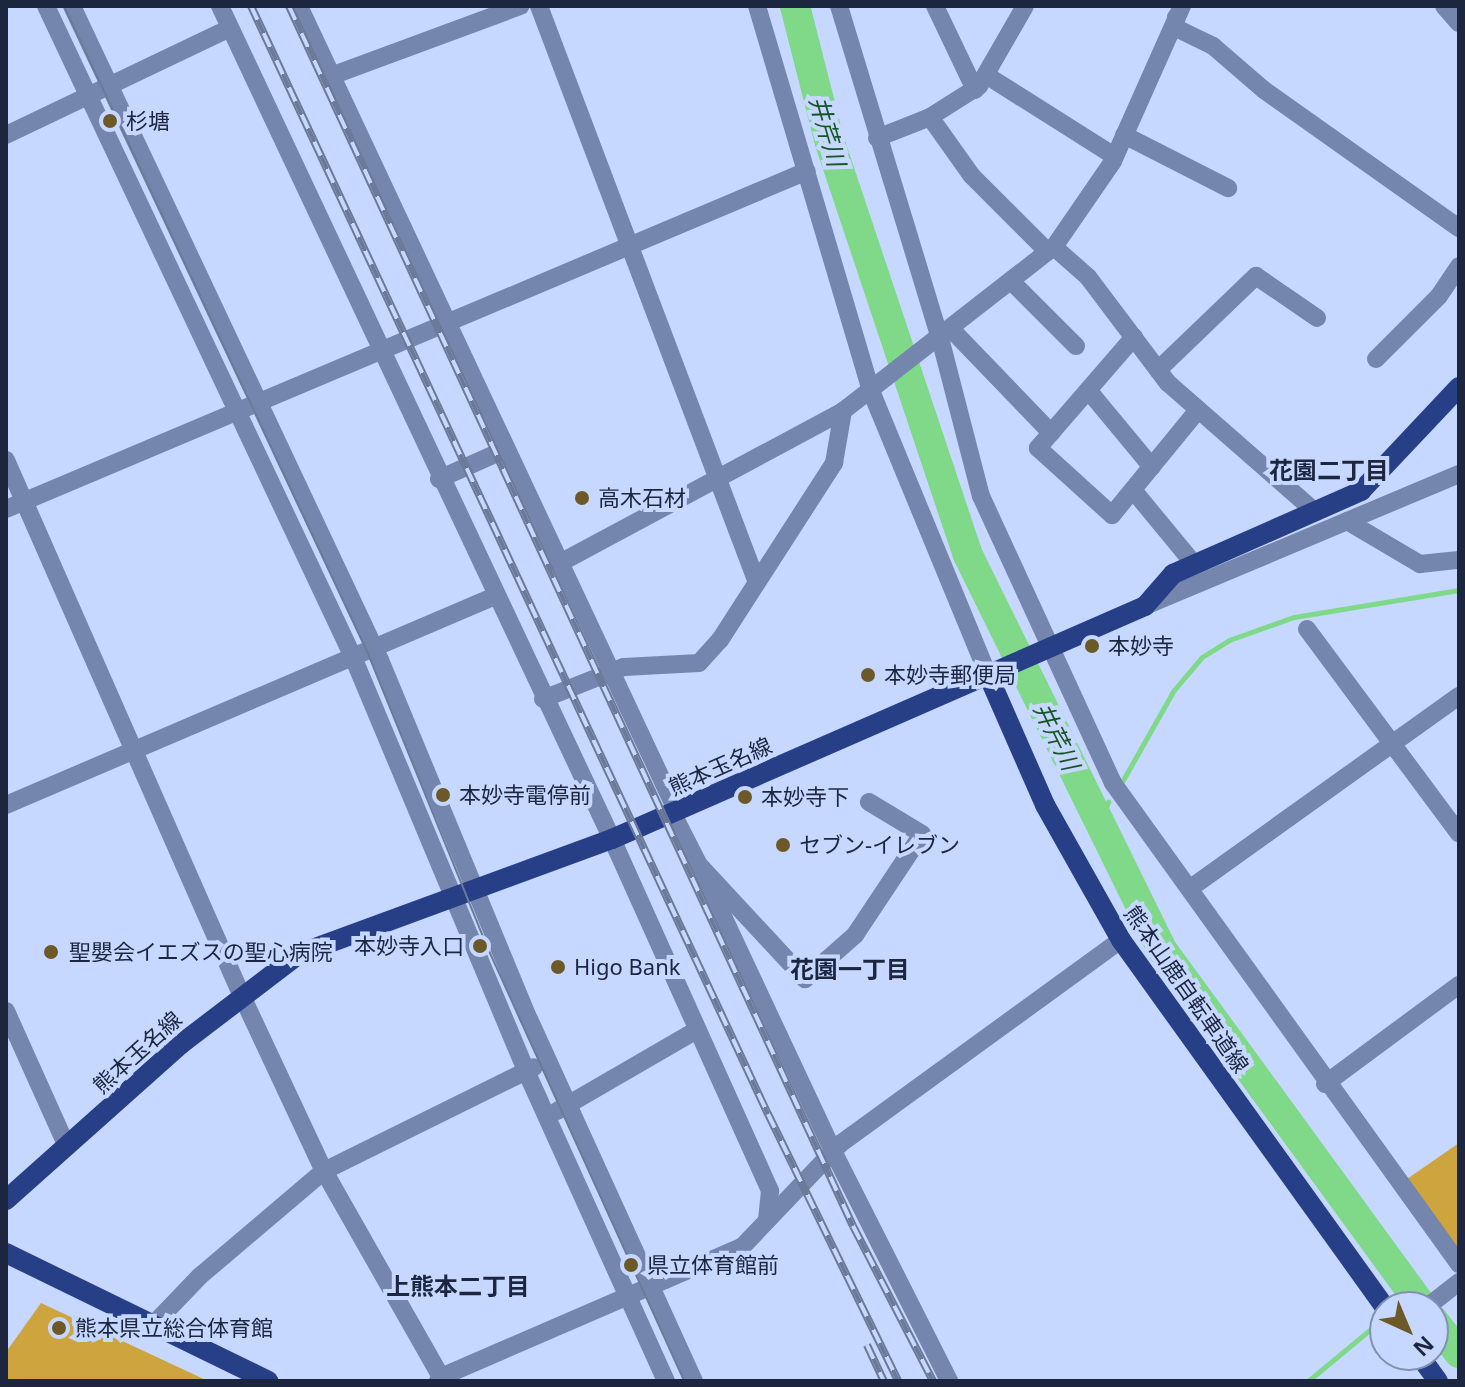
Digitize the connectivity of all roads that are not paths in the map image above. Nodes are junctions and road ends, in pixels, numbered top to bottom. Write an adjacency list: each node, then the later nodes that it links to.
1 (46, 6): 18 (street)
2 (72, 6): 17 (street)
3 (220, 6): 14 (street)
4 (299, 6): 15 (street)
5 (520, 6): 15 (street)
6 (539, 6): 27 (street)
7 (757, 6): 24 (street)
8 (839, 6): 22 (street)
9 (935, 6): 16 (street)
10 (1025, 6): 16 (street)
11 (1444, 6): 13 (street)
12 (1179, 12): 21 (street); 26 (street)
13 (1459, 23)
14 (230, 28): 17 (street); 36 (street)
15 (331, 76): 32 (street)
16 (980, 82): 19 (street); 23 (street)
17 (109, 84): 18 (street); 42 (street)
18 (88, 95): 20 (street); 45 (street)
19 (930, 117): 22 (street); 28 (street)
20 (6, 135)
21 (1124, 135): 23 (street); 25 (street)
22 (877, 138): 33 (street)
23 (1114, 156): 28 (street)
24 (807, 171): 27 (street); 40 (street)
25 (1228, 188)
26 (1459, 228)
27 (631, 244): 32 (street); 52 (street)
28 (1051, 250): 30 (street); 34 (street)
29 (1459, 266): 37 (street)
30 (1011, 281): 33 (street); 35 (street)
31 (1317, 318): 38 (street)
32 (449, 321): 36 (street); 47 (street)
33 (941, 337): 40 (street); 46 (street); 66 (street)
34 (1134, 337): 38 (street); 41 (street)
35 (1076, 346)
36 (380, 349): 42 (street); 51 (street)
37 (1376, 359)
38 (1158, 370): 43 (street)
39 (1459, 387): 56 (main road, 熊本玉名線)
40 (876, 388): 44 (street); 69 (street)
41 (1088, 390): 46 (street); 49 (street)
42 (260, 403): 45 (street); 65 (street)
43 (1198, 410): 49 (street); 56 (street)
44 (843, 411): 52 (street); 61 (street)
45 (237, 413): 54 (street); 67 (street)
46 (1051, 433): 53 (street)
47 (506, 449): 51 (street); 59 (street)
48 (6, 460): 54 (street)
49 (1152, 467): 53 (street)
50 (1459, 474): 57 (street)
51 (439, 479): 62 (street)
52 (721, 479): 59 (street); 61 (street)
53 (1133, 490): 60 (street)
54 (24, 501): 55 (street); 73 (street)
55 (6, 509)
56 (1314, 511): 60 (main road, 熊本玉名線)
57 (1347, 521): 58 (street); 63 (street)
58 (1459, 560)
59 (558, 564): 68 (street)
60 (1194, 564): 63 (main road, 熊本玉名線)
61 (756, 580): 68 (street)
62 (495, 596): 65 (street); 71 (street)
63 (1145, 606): 66 (main road, 熊本玉名線)
64 (1307, 629): 72 (street)
65 (374, 648): 67 (street); 81 (street)
66 (1050, 649): 69 (main road, 熊本玉名線); 80 (street)
67 (353, 657): 73 (street); 82 (street)
68 (608, 672): 71 (street); 76 (street)
69 (993, 673): 76 (main road, 熊本玉名線); 83 (main road, 熊本山鹿自転車道線)
70 (1459, 696): 72 (street)
71 (543, 699): 78 (street)
72 (1393, 744): 77 (street); 80 (street)
73 (134, 750): 75 (street); 85 (street)
74 (869, 802): 79 (street)
75 (6, 805)
76 (675, 813): 78 (main road, 熊本玉名線); 79 (street)
77 (1459, 834)
78 (612, 839): 81 (main road, 熊本玉名線); 87 (street)
79 (699, 865): 94 (street)
80 (1192, 887): 90 (street)
81 (473, 889): 82 (main road, 熊本玉名線); 88 (street)
82 (451, 897): 85 (main road, 熊本玉名線); 89 (street)
83 (1121, 940): 94 (street); 101 (main road, 熊本山鹿自転車道線)
84 (1459, 985): 90 (street)
85 (241, 994): 93 (main road, 熊本玉名線); 95 (street)
86 (6, 1011): 93 (street)
87 (697, 1030): 91 (street); 97 (street)
88 (548, 1061): 89 (street); 91 (street)
89 (526, 1071): 92 (street); 95 (street)
90 (1325, 1084): 99 (street)
91 (568, 1106): 92 (street); 100 (street)
92 (547, 1117): 102 (street)
93 (67, 1147): 96 (main road, 熊本玉名線)
94 (833, 1151): 97 (street); 108 (street)
95 (324, 1171): 103 (street); 104 (street)
96 (6, 1200)
97 (767, 1220): 100 (street)
98 (6, 1253): 103 (main road)
99 (1459, 1264)
100 (652, 1288): 102 (street); 107 (street)
101 (1374, 1291)
102 (629, 1298): 104 (street); 106 (street)
103 (152, 1326): 105 (main road)
104 (439, 1379)
105 (269, 1381)
106 (666, 1381)
107 (694, 1381)
108 (949, 1381)

